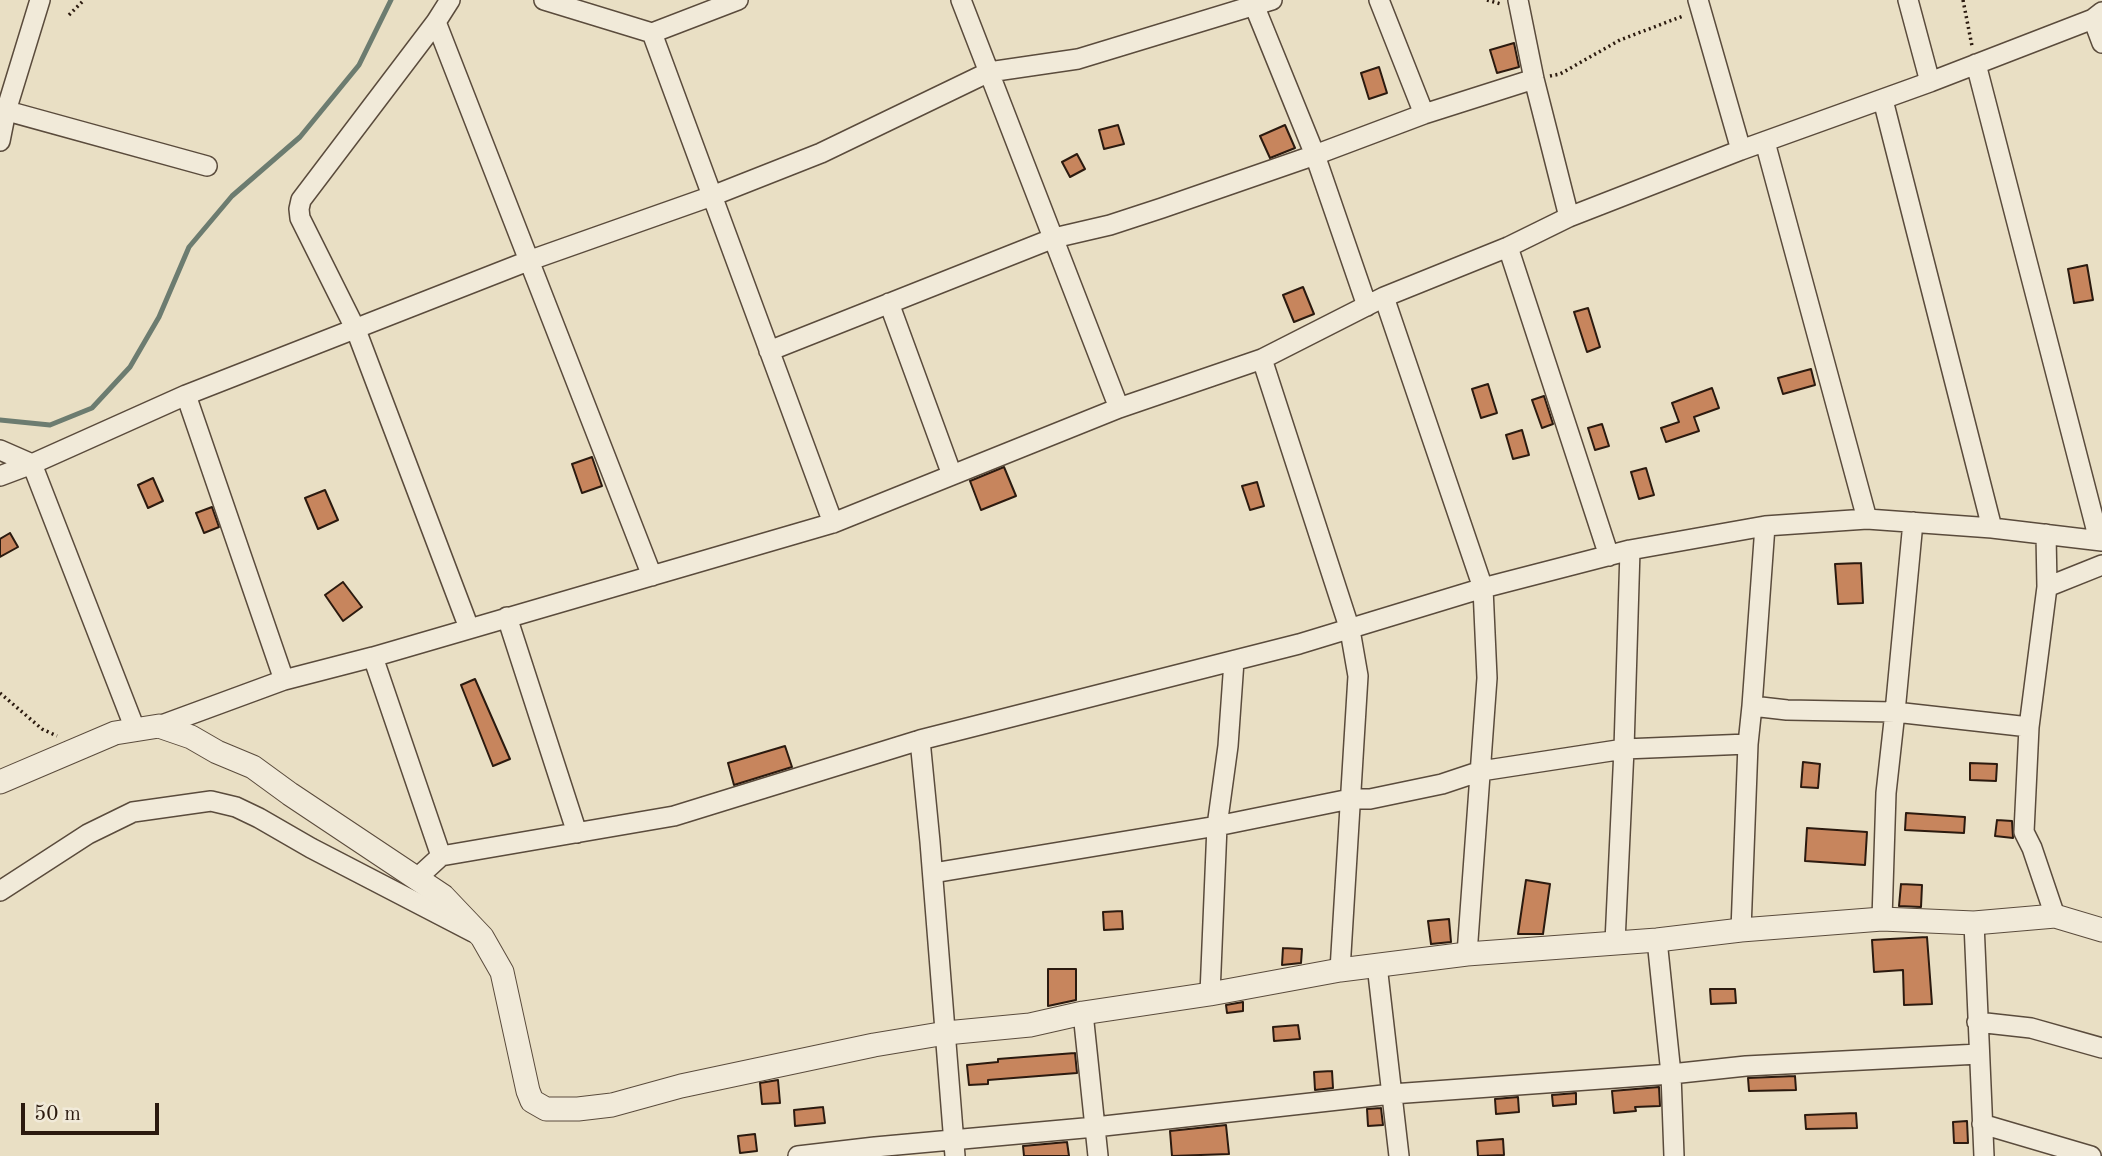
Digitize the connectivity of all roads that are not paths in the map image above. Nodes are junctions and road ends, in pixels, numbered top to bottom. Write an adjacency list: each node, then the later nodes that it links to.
1 (40, 0): 20 (street)
2 (450, 0): 12 (street)
3 (544, 0): 13 (street)
4 (738, 0): 13 (street)
5 (961, 0): 16 (street)
6 (1379, 0): 21 (street)
7 (1518, 0): 17 (street)
8 (1908, 0): 18 (street)
9 (1260, 2): 16 (street); 25 (street)
10 (1693, 7): 24 (street)
11 (2097, 16): 14 (street); 15 (street)
12 (436, 22): 31 (street); 34 (street)
13 (652, 33): 27 (street)
14 (2102, 43)
15 (1976, 64): 18 (street); 49 (street)
16 (989, 72): 27 (street); 29 (street)
17 (1534, 79): 21 (street); 28 (street)
18 (1930, 82): 19 (street)
19 (1883, 100): 23 (street); 47 (street)
20 (3, 110): 22 (street); 26 (street)
21 (1424, 114): 25 (street)
22 (0, 141)
23 (1765, 142): 24 (street); 43 (street)
24 (1741, 150): 28 (street)
25 (1315, 155): 29 (street); 32 (street)
26 (207, 166)
27 (712, 196): 31 (street); 35 (street)
28 (1569, 217): 30 (street)
29 (1054, 239): 33 (street); 38 (street)
30 (1508, 247): 32 (street); 51 (street)
31 (528, 261): 34 (street); 53 (street)
32 (1375, 302): 36 (street); 55 (street)
33 (889, 303): 35 (street); 41 (street)
34 (356, 330): 37 (street); 57 (street)
35 (769, 351): 45 (street)
36 (1262, 359): 38 (street); 58 (street)
37 (186, 395): 40 (street); 61 (street)
38 (1119, 408): 41 (street)
39 (0, 450): 40 (street)
40 (32, 464): 42 (street); 66 (street)
41 (952, 475): 45 (street)
42 (0, 476)
43 (1867, 519): 44 (street); 46 (street)
44 (1913, 522): 47 (street); 63 (street)
45 (833, 523): 53 (street)
46 (1765, 526): 50 (street); 62 (street)
47 (1992, 528): 48 (street)
48 (2046, 534): 49 (street); 54 (street)
49 (2100, 541)
50 (1630, 550): 51 (street); 69 (street)
51 (1609, 556): 55 (street)
52 (2100, 569): 54 (street)
53 (652, 576): 56 (street)
54 (2047, 587): 65 (street)
55 (1483, 588): 58 (street); 70 (street)
56 (507, 617): 57 (street); 74 (street)
57 (469, 628): 59 (street)
58 (1350, 630): 60 (street); 72 (street)
59 (373, 657): 61 (street); 75 (street)
60 (1234, 661): 67 (street); 73 (street)
61 (284, 680): 64 (street)
62 (1752, 706): 63 (street); 68 (street)
63 (1895, 712): 65 (street); 80 (street)
64 (159, 726): 66 (street); 77 (street)
65 (2029, 727): 79 (street)
66 (135, 729): 71 (street)
67 (920, 740): 74 (street); 76 (street)
68 (1748, 744): 69 (street); 82 (street)
69 (1624, 749): 70 (street); 86 (street)
70 (1481, 771): 72 (street); 87 (street)
71 (0, 782)
72 (1350, 799): 73 (street); 89 (street)
73 (1217, 826): 76 (street); 90 (street)
74 (577, 833): 75 (street)
75 (440, 856): 77 (street)
76 (933, 873): 93 (street)
77 (417, 878): 84 (street)
78 (0, 891): 84 (street)
79 (2054, 916): 81 (street); 83 (street)
80 (1882, 919): 81 (street); 82 (street)
81 (1974, 923): 92 (street)
82 (1741, 930): 85 (street)
83 (2102, 930)
84 (482, 937): 93 (street)
85 (1657, 940): 86 (street); 96 (street)
86 (1615, 942): 87 (street)
87 (1467, 954): 88 (street)
88 (1377, 965): 89 (street); 97 (street)
89 (1339, 970): 90 (street)
90 (1210, 994): 91 (street)
91 (1083, 1013): 93 (street); 99 (street)
92 (1977, 1022): 94 (street); 95 (street)
93 (946, 1033): 100 (street)
94 (2102, 1048)
95 (1979, 1054): 96 (street); 98 (street)
96 (1671, 1074): 97 (street); 104 (street)
97 (1392, 1094): 99 (street); 103 (street)
98 (1982, 1124): 105 (street); 106 (street)
99 (1095, 1127): 100 (street); 102 (street)
100 (954, 1149): 101 (street)
101 (797, 1156)
102 (1098, 1156)
103 (1399, 1156)
104 (1674, 1156)
105 (1984, 1156)
106 (2091, 1156)

